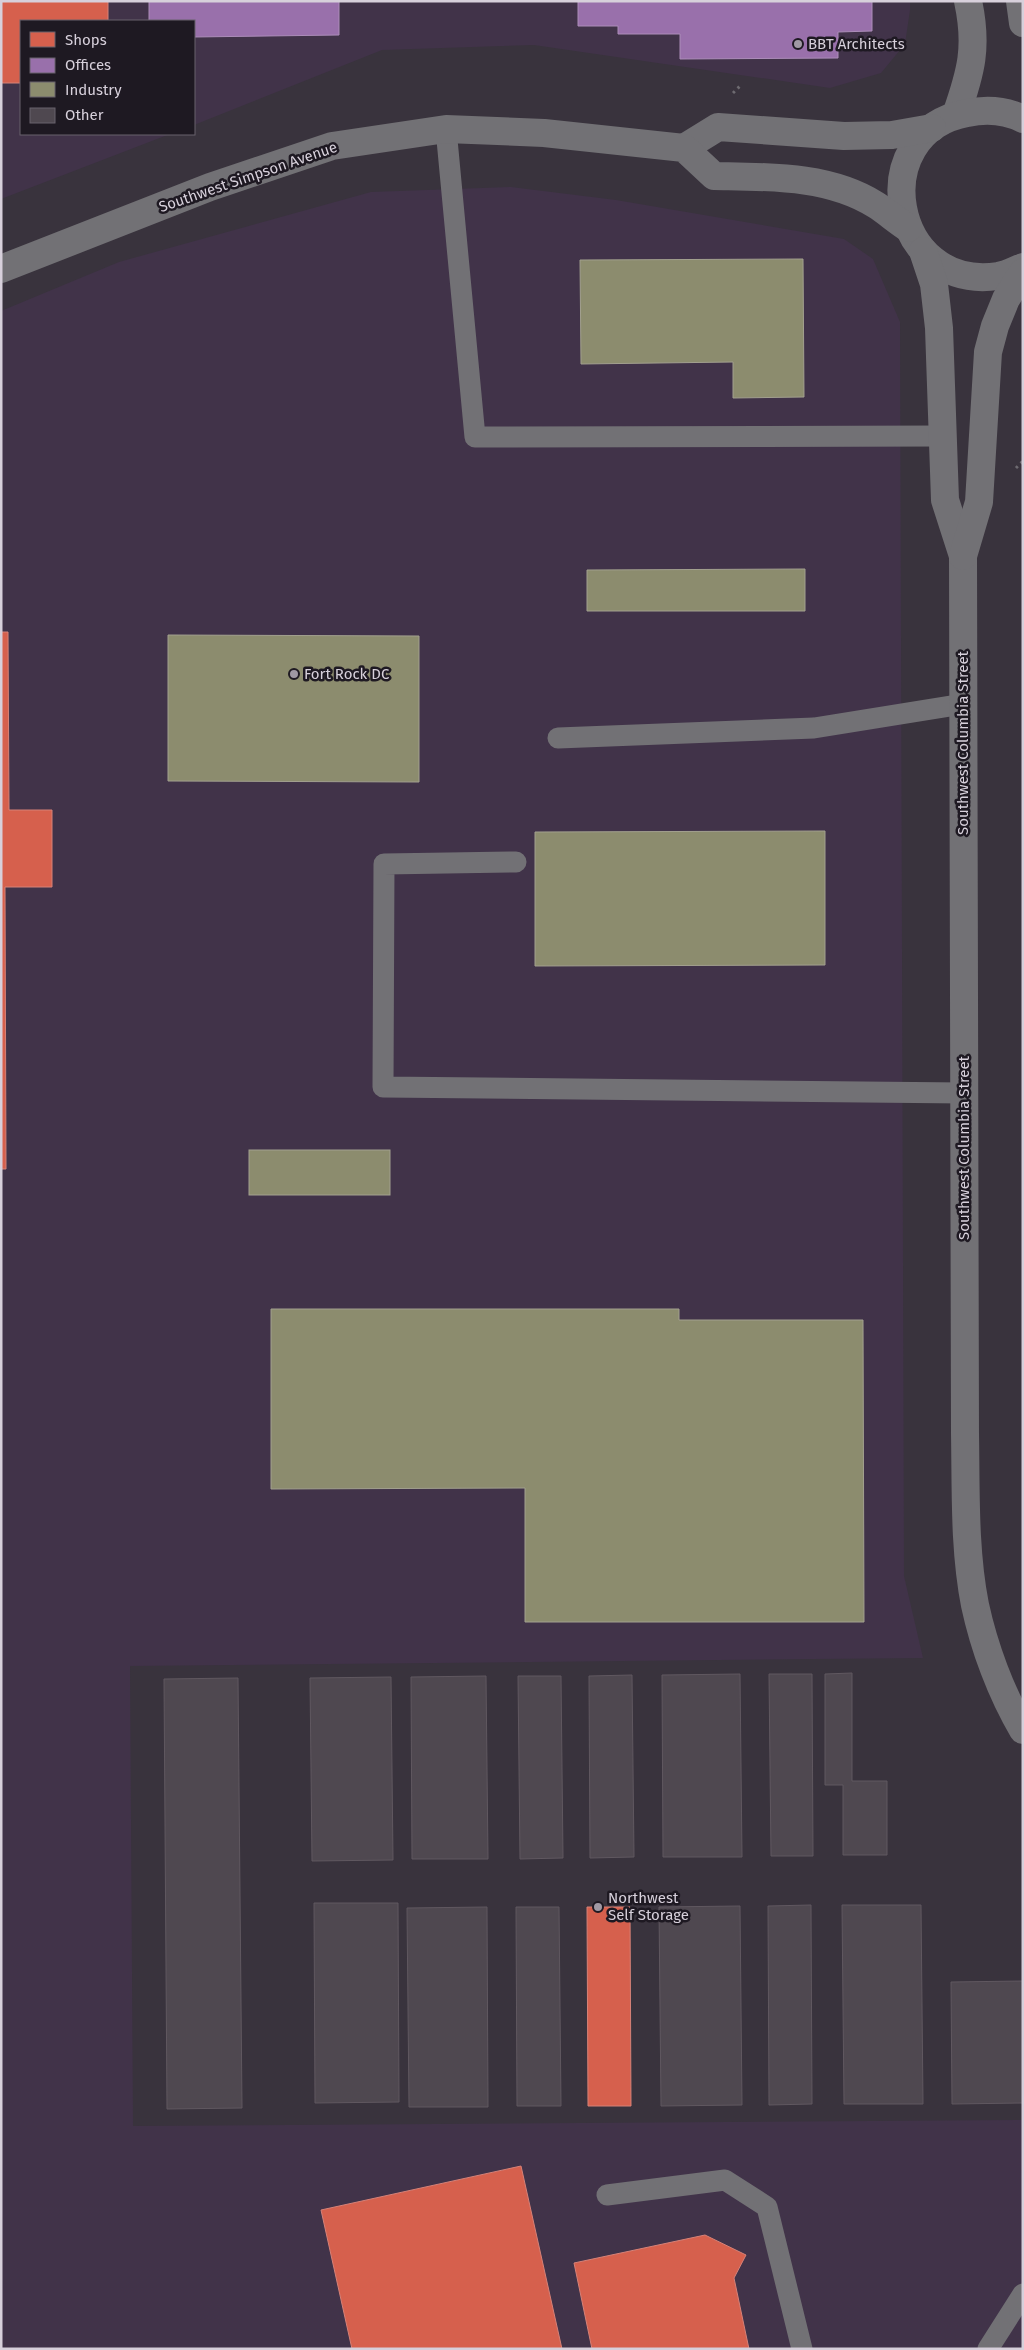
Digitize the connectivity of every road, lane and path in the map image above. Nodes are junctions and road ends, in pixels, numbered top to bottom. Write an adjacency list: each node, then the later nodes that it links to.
1 (968, 1): 4 (street)
2 (1020, 1): 3 (street)
3 (1023, 23)
4 (956, 115): 5 (street); 6 (street)
5 (1023, 118)
6 (932, 128): 8 (street); 9 (street)
7 (446, 129): 8 (street, Southwest Simpson Avenue); 12 (street, Southwest Simpson Avenue); 14 (lane)
8 (684, 148): 9 (street)
9 (908, 228): 10 (street)
10 (923, 251): 11 (street); 14 (street, Southwest Columbia Street)
11 (1023, 267)
12 (1, 269)
13 (1023, 272): 15 (street, Southwest Columbia Street)
14 (942, 436): 15 (street, Southwest Columbia Street)
15 (963, 556): 16 (street, Southwest Columbia Street)
16 (963, 704): 17 (lane); 19 (street, Southwest Columbia Street)
17 (558, 738)
18 (516, 862): 19 (lane)
19 (964, 1093): 20 (street, Southwest Columbia Street)
20 (1023, 1730)
21 (607, 2195): 23 (lane)
22 (1023, 2294): 24 (lane)
23 (802, 2349)
24 (988, 2349)

